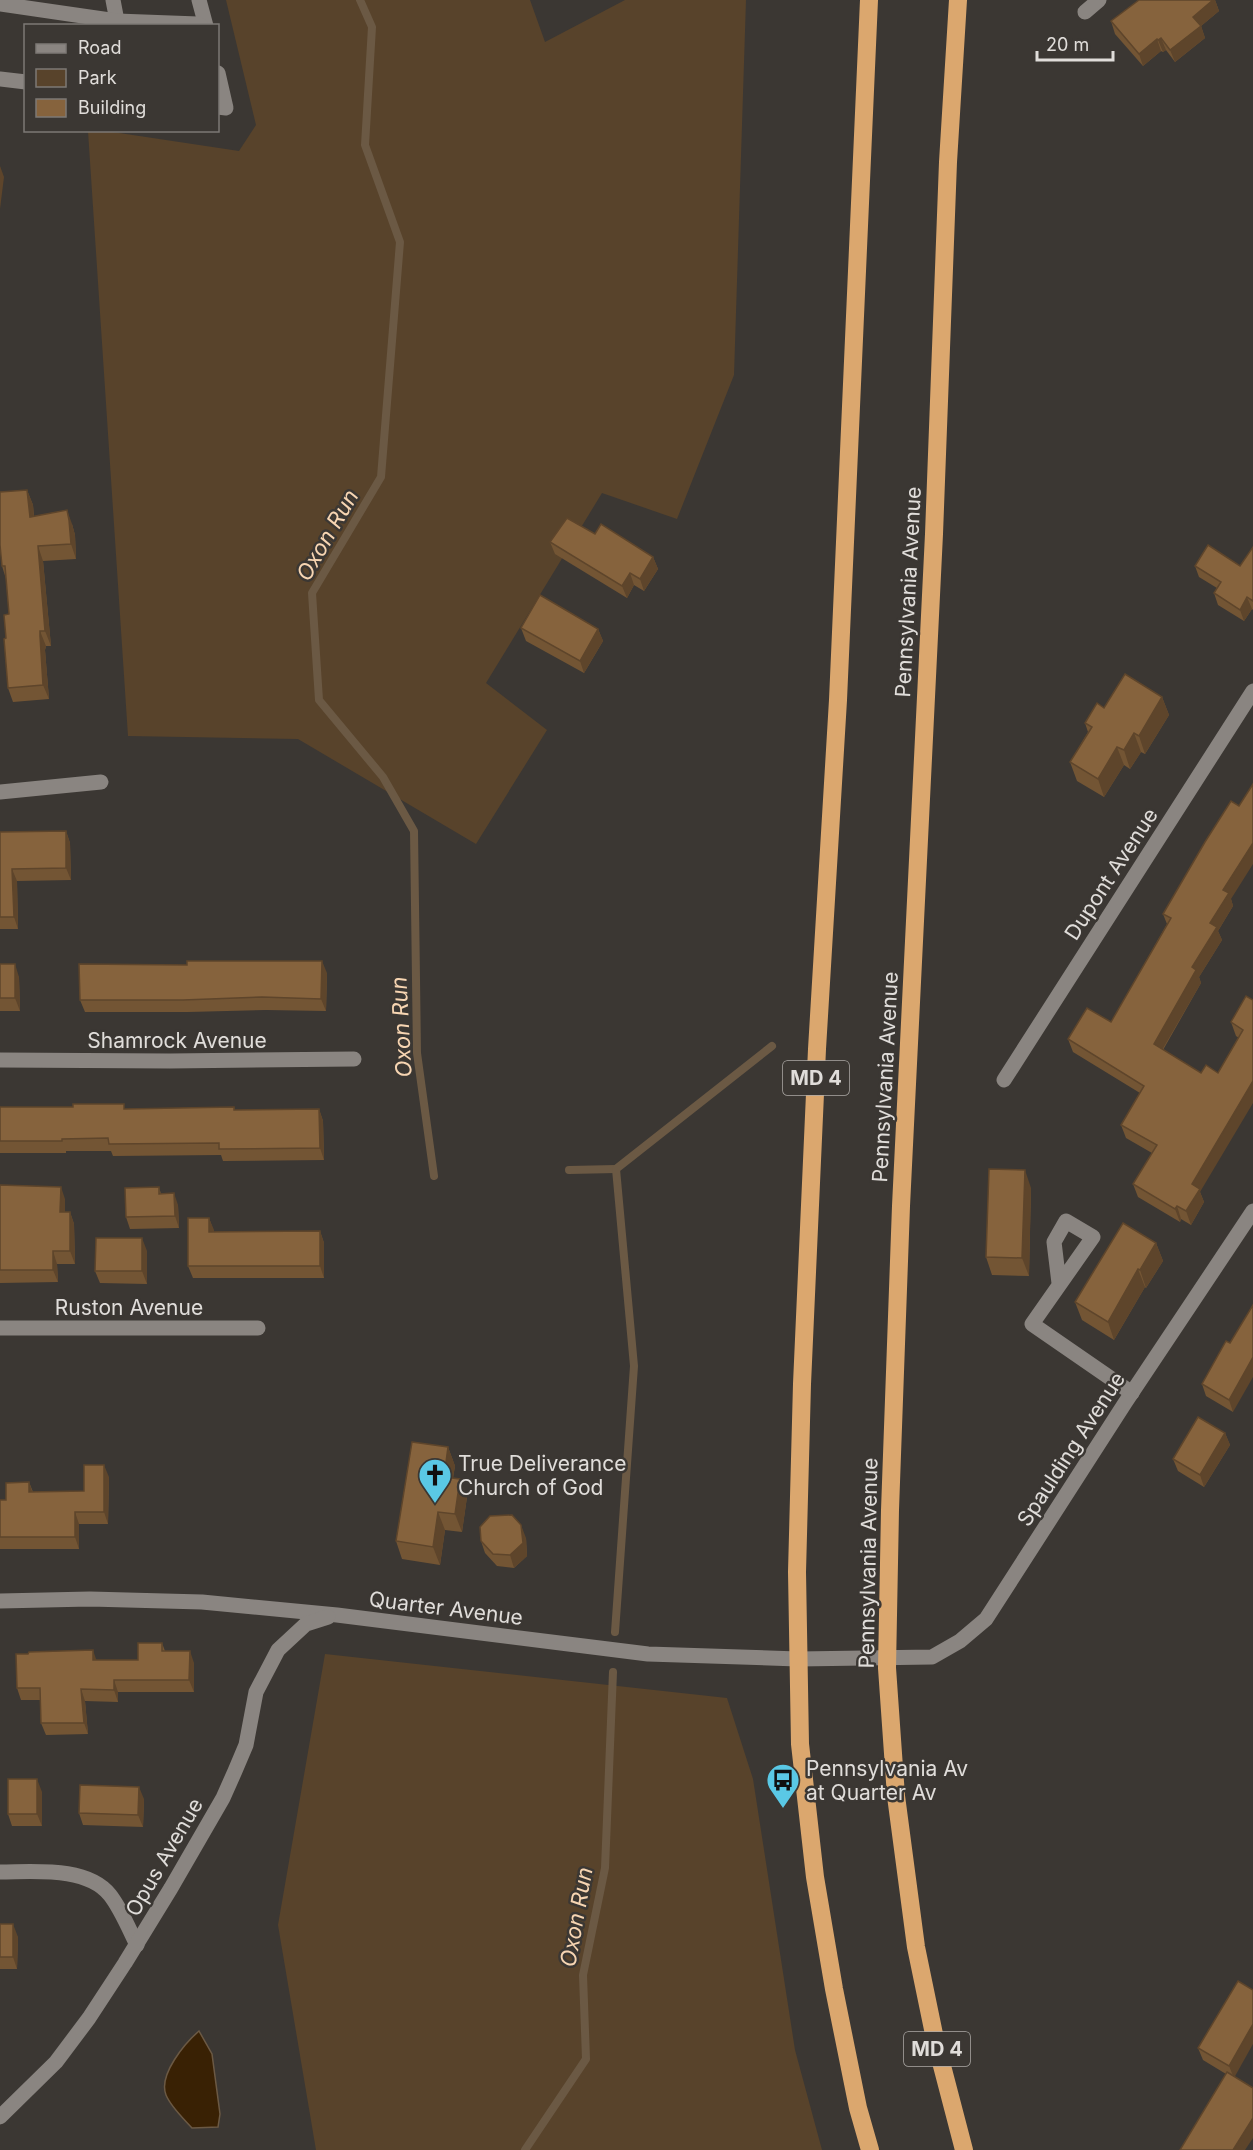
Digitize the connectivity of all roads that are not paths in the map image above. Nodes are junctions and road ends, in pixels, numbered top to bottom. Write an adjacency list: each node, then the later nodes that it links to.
1 (113, 0): 8 (street)
2 (199, 0): 10 (street)
3 (870, 0): 29 (highway, MD 4)
4 (958, 0): 28 (highway, Pennsylvania Avenue / MD 4)
5 (1099, 0): 7 (street)
6 (0, 4): 8 (street)
7 (1085, 12)
8 (117, 21): 9 (street)
9 (198, 24)
10 (205, 24)
11 (219, 77): 14 (street)
12 (0, 79): 13 (street)
13 (24, 82)
14 (219, 107)
15 (1251, 698): 20 (street, Dupont Avenue)
16 (100, 782): 17 (street)
17 (0, 792)
18 (354, 1059): 19 (street, Shamrock Avenue)
19 (0, 1060)
20 (1004, 1080)
21 (1253, 1211): 25 (street, Spaulding Avenue)
22 (1059, 1283): 25 (street)
23 (0, 1328): 24 (street, Ruston Avenue)
24 (258, 1328)
25 (1132, 1393): 28 (street, Spaulding Avenue)
26 (0, 1601): 27 (street, Quarter Avenue)
27 (337, 1615): 29 (street, Quarter Avenue); 31 (street, Opus Avenue)
28 (888, 1657): 29 (street, Quarter Avenue); 34 (highway, Pennsylvania Avenue / MD 4)
29 (798, 1659): 33 (highway, MD 4)
30 (0, 1872): 31 (street)
31 (137, 1945): 32 (street, Opus Avenue)
32 (0, 2117)
33 (870, 2150)
34 (964, 2150)

